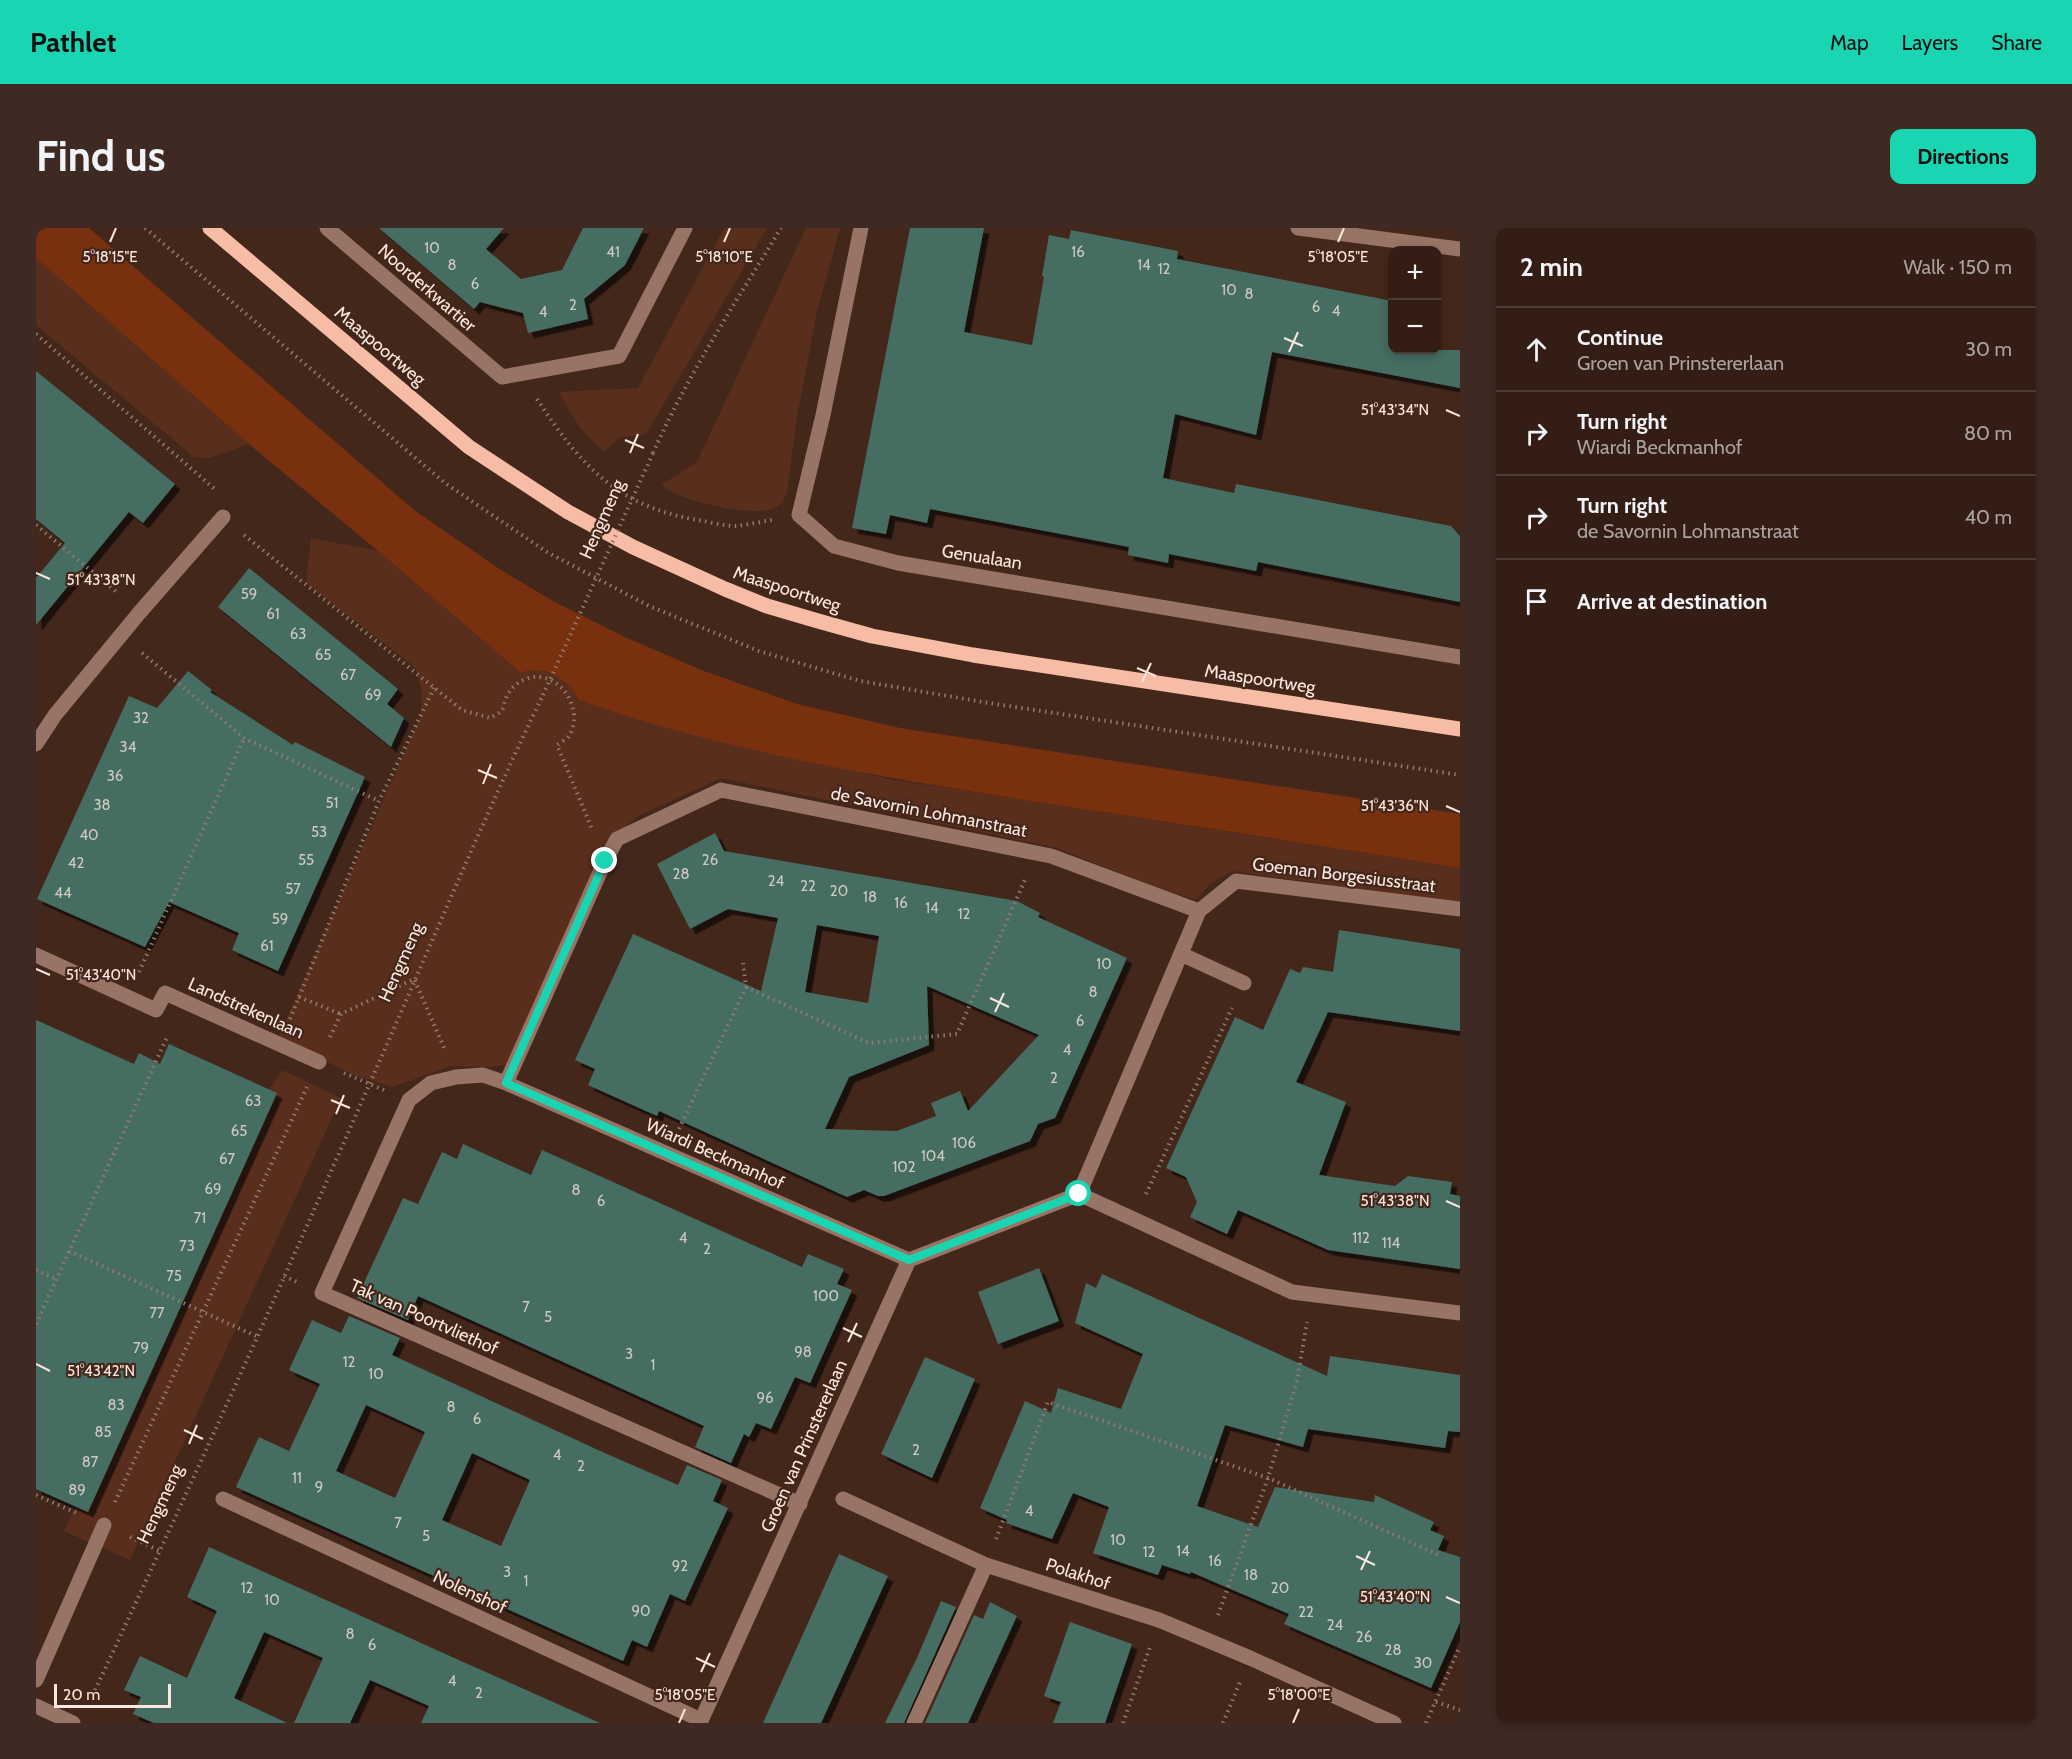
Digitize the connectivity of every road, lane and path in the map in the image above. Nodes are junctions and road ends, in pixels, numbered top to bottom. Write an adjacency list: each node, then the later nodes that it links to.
1 (210, 228): 15 (main road, Maaspoortweg)
2 (327, 228): 8 (street, Noorderkwartier)
3 (685, 228): 8 (street)
4 (781, 228): 26 (path, Hengmeng, bridge)
5 (861, 228): 9 (street)
6 (1298, 228): 7 (street)
7 (1460, 249)
8 (521, 375): 9 (path)
9 (799, 515): 14 (street, Genualaan)
10 (223, 517): 12 (street)
11 (36, 525): 12 (path)
12 (141, 612): 13 (street)
13 (121, 636): 16 (path); 17 (street)
14 (1460, 657)
15 (1460, 729)
16 (244, 738): 18 (path); 30 (path)
17 (36, 744)
18 (379, 801): 20 (path); 29 (path)
19 (1037, 854): 20 (street, de Savornin Lohmanstraat); 22 (street, de Savornin Lohmanstraat); 28 (path)
20 (605, 861): 37 (street, de Savornin Lohmanstraat)
21 (1460, 909): 22 (street, Goeman Borgesiusstraat)
22 (1199, 911): 23 (street)
23 (1180, 954): 27 (street); 40 (street)
24 (36, 955): 30 (street, Landstrekenlaan)
25 (744, 963): 28 (path)
26 (414, 979): 32 (path); 35 (path); 36 (path, Hengmeng)
27 (1244, 983): 41 (path)
28 (746, 987): 39 (path)
29 (299, 997): 32 (path); 33 (path)
30 (128, 998): 31 (street, Landstrekenlaan)
31 (184, 1002): 33 (street, Landstrekenlaan); 42 (path)
32 (341, 1014): 34 (path)
33 (280, 1045): 34 (street, Landstrekenlaan)
34 (319, 1062): 36 (path); 47 (path)
35 (456, 1077): 37 (street, Tak van Poortvliethof); 38 (street, Tak van Poortvliethof)
36 (370, 1083): 38 (path); 50 (path, Hengmeng)
37 (506, 1083): 39 (street, Wiardi Beckmanhof)
38 (409, 1100): 55 (street, Tak van Poortvliethof)
39 (667, 1154): 43 (street, Wiardi Beckmanhof)
40 (1079, 1194): 41 (street); 43 (street)
41 (1134, 1219): 46 (street)
42 (69, 1251): 45 (path); 47 (path)
43 (909, 1260): 55 (street, Groen van Prinstererlaan)
44 (36, 1270): 45 (path)
45 (56, 1279): 49 (path)
46 (1312, 1294): 48 (street); 51 (path)
47 (203, 1312): 50 (path); 56 (path)
48 (1460, 1313)
49 (36, 1324)
50 (256, 1336): 57 (path, Hengmeng)
51 (1268, 1478): 58 (path); 59 (path); 61 (path)
52 (36, 1494): 56 (path)
53 (222, 1499): 69 (street, Nolenshof)
54 (843, 1499): 59 (street, Polakhof)
55 (800, 1504): 69 (street, Groen van Prinstererlaan)
56 (104, 1525): 57 (path); 64 (street)
57 (160, 1551): 65 (path, Hengmeng)
58 (1439, 1555)
59 (986, 1565): 60 (street, Polakhof); 71 (street)
60 (1159, 1620): 61 (street, Polakhof); 72 (path)
61 (1209, 1641): 63 (street, Polakhof)
62 (1460, 1646): 66 (path)
63 (1250, 1658): 73 (path); 74 (street, Polakhof)
64 (36, 1680)
65 (90, 1701)
66 (1436, 1702): 68 (path); 75 (path)
67 (36, 1706): 70 (street)
68 (1460, 1710)
69 (701, 1722)
70 (73, 1723)
71 (914, 1723)
72 (1123, 1723)
73 (1222, 1723)
74 (1394, 1723)
75 (1426, 1723)

